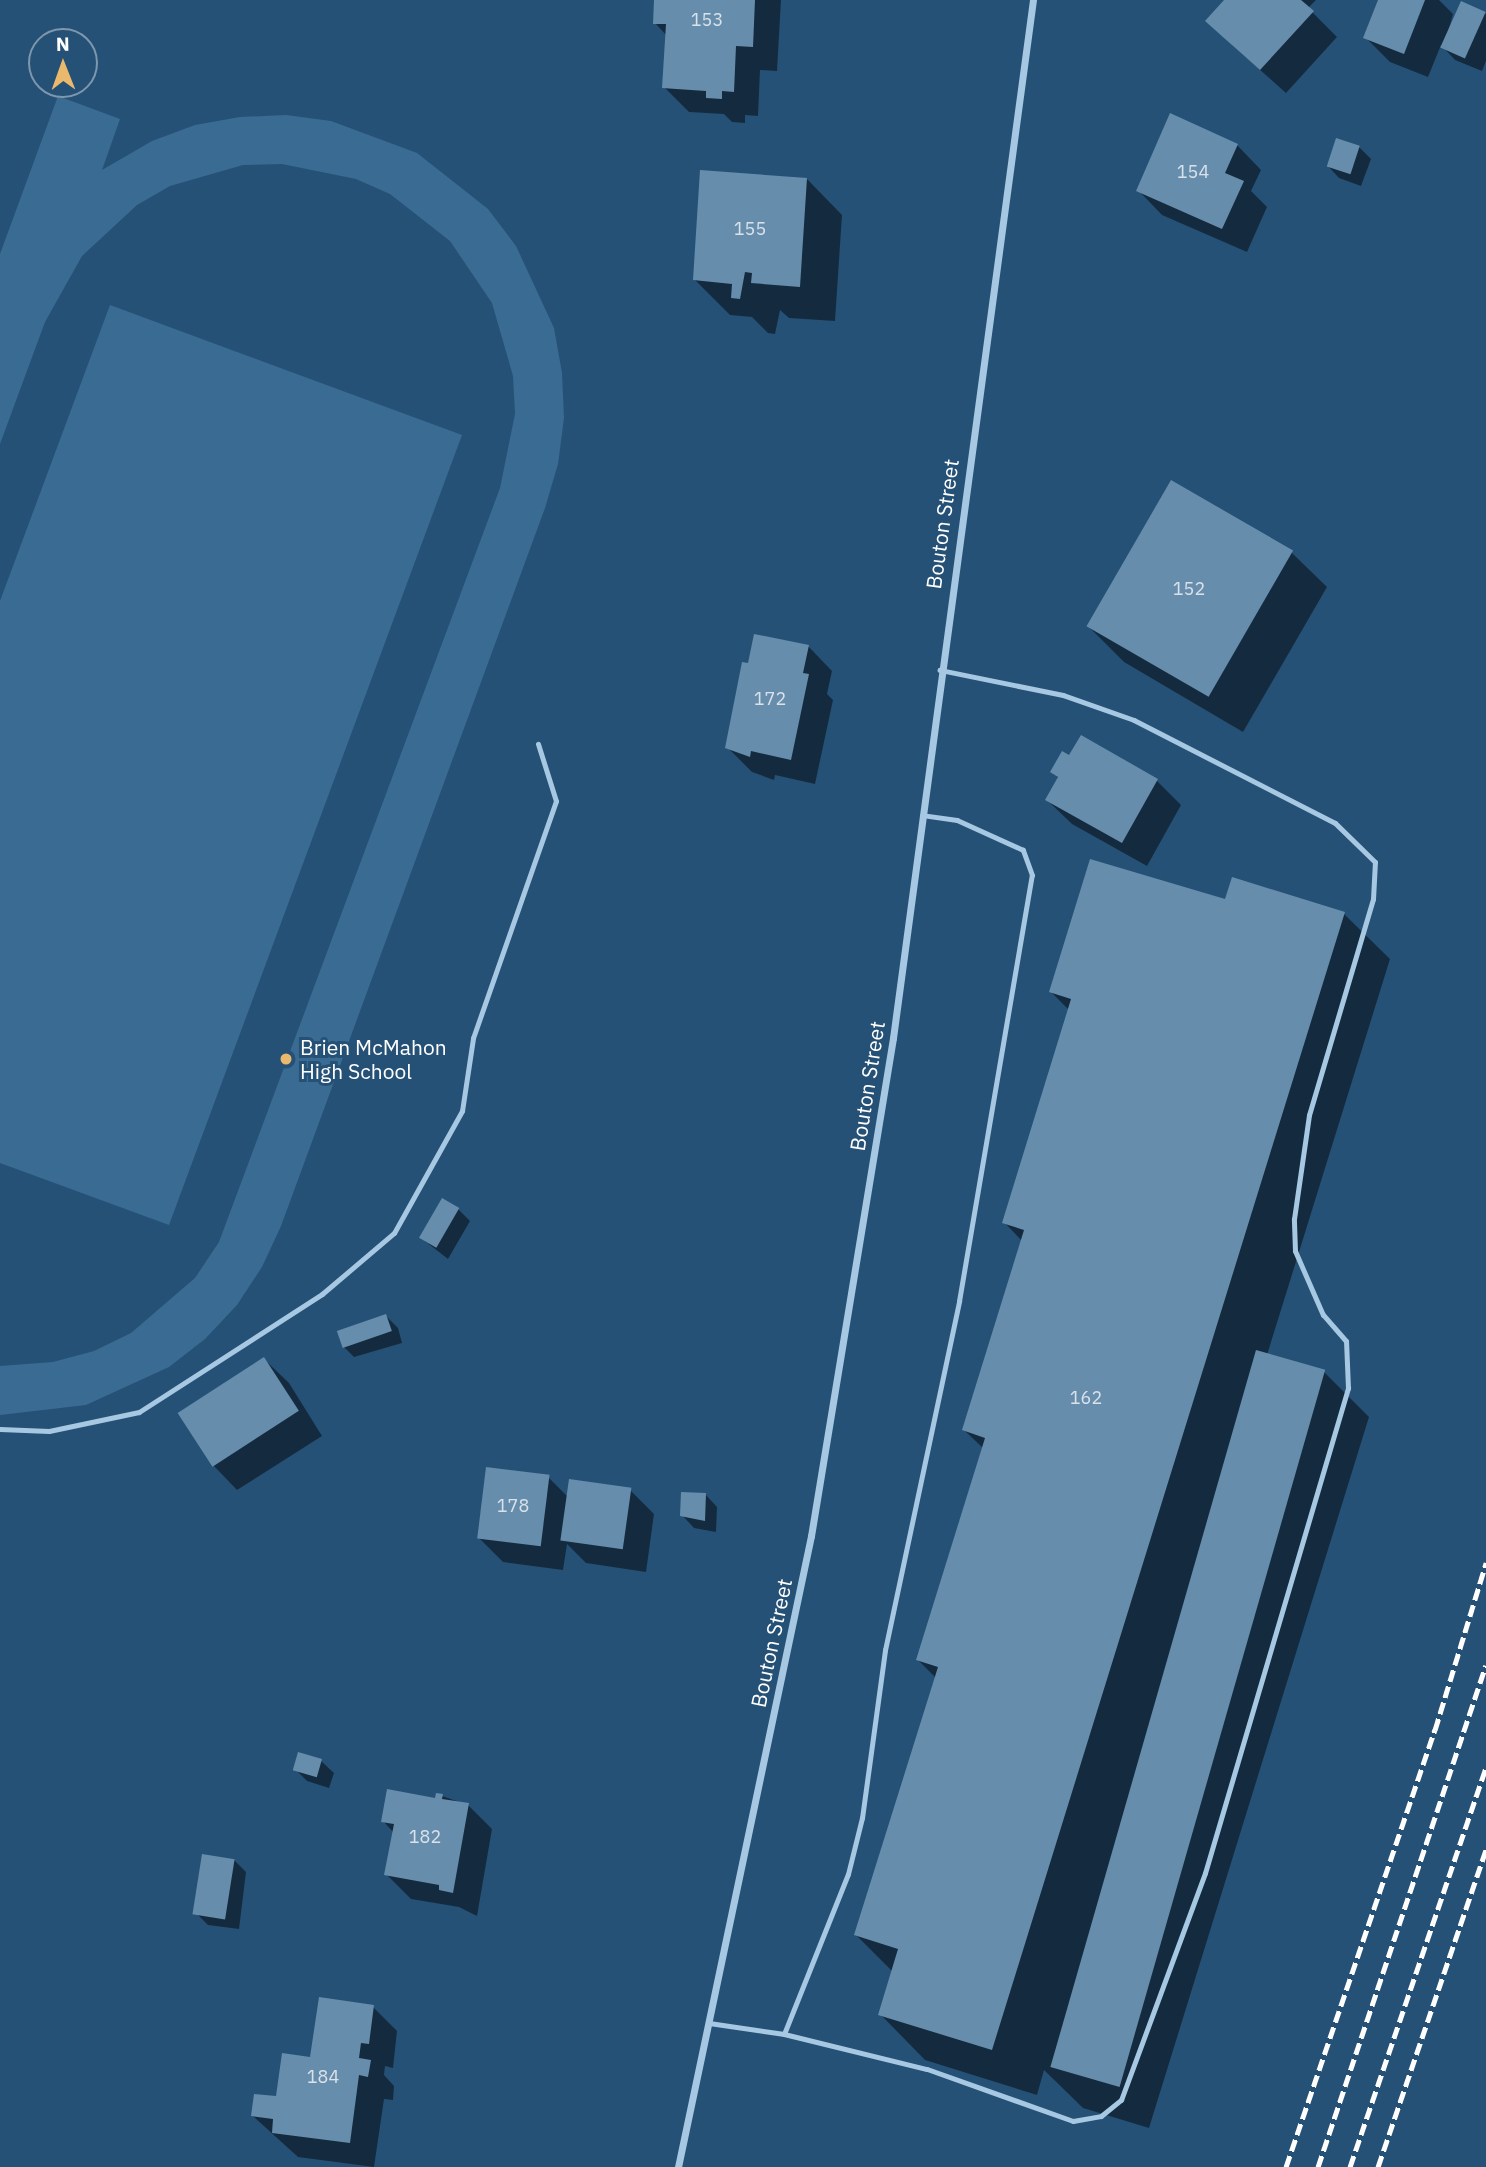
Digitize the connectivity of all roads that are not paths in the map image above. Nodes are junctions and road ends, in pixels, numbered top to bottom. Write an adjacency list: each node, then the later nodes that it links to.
1 (1032, 0): 2 (street, Bouton Street)
2 (940, 670): 4 (street, Bouton Street); 7 (lane)
3 (538, 744): 5 (lane)
4 (922, 815): 6 (street, Bouton Street); 7 (lane)
5 (0, 1429)
6 (709, 2023): 7 (lane); 8 (street, Bouton Street)
7 (784, 2035)
8 (678, 2167)

